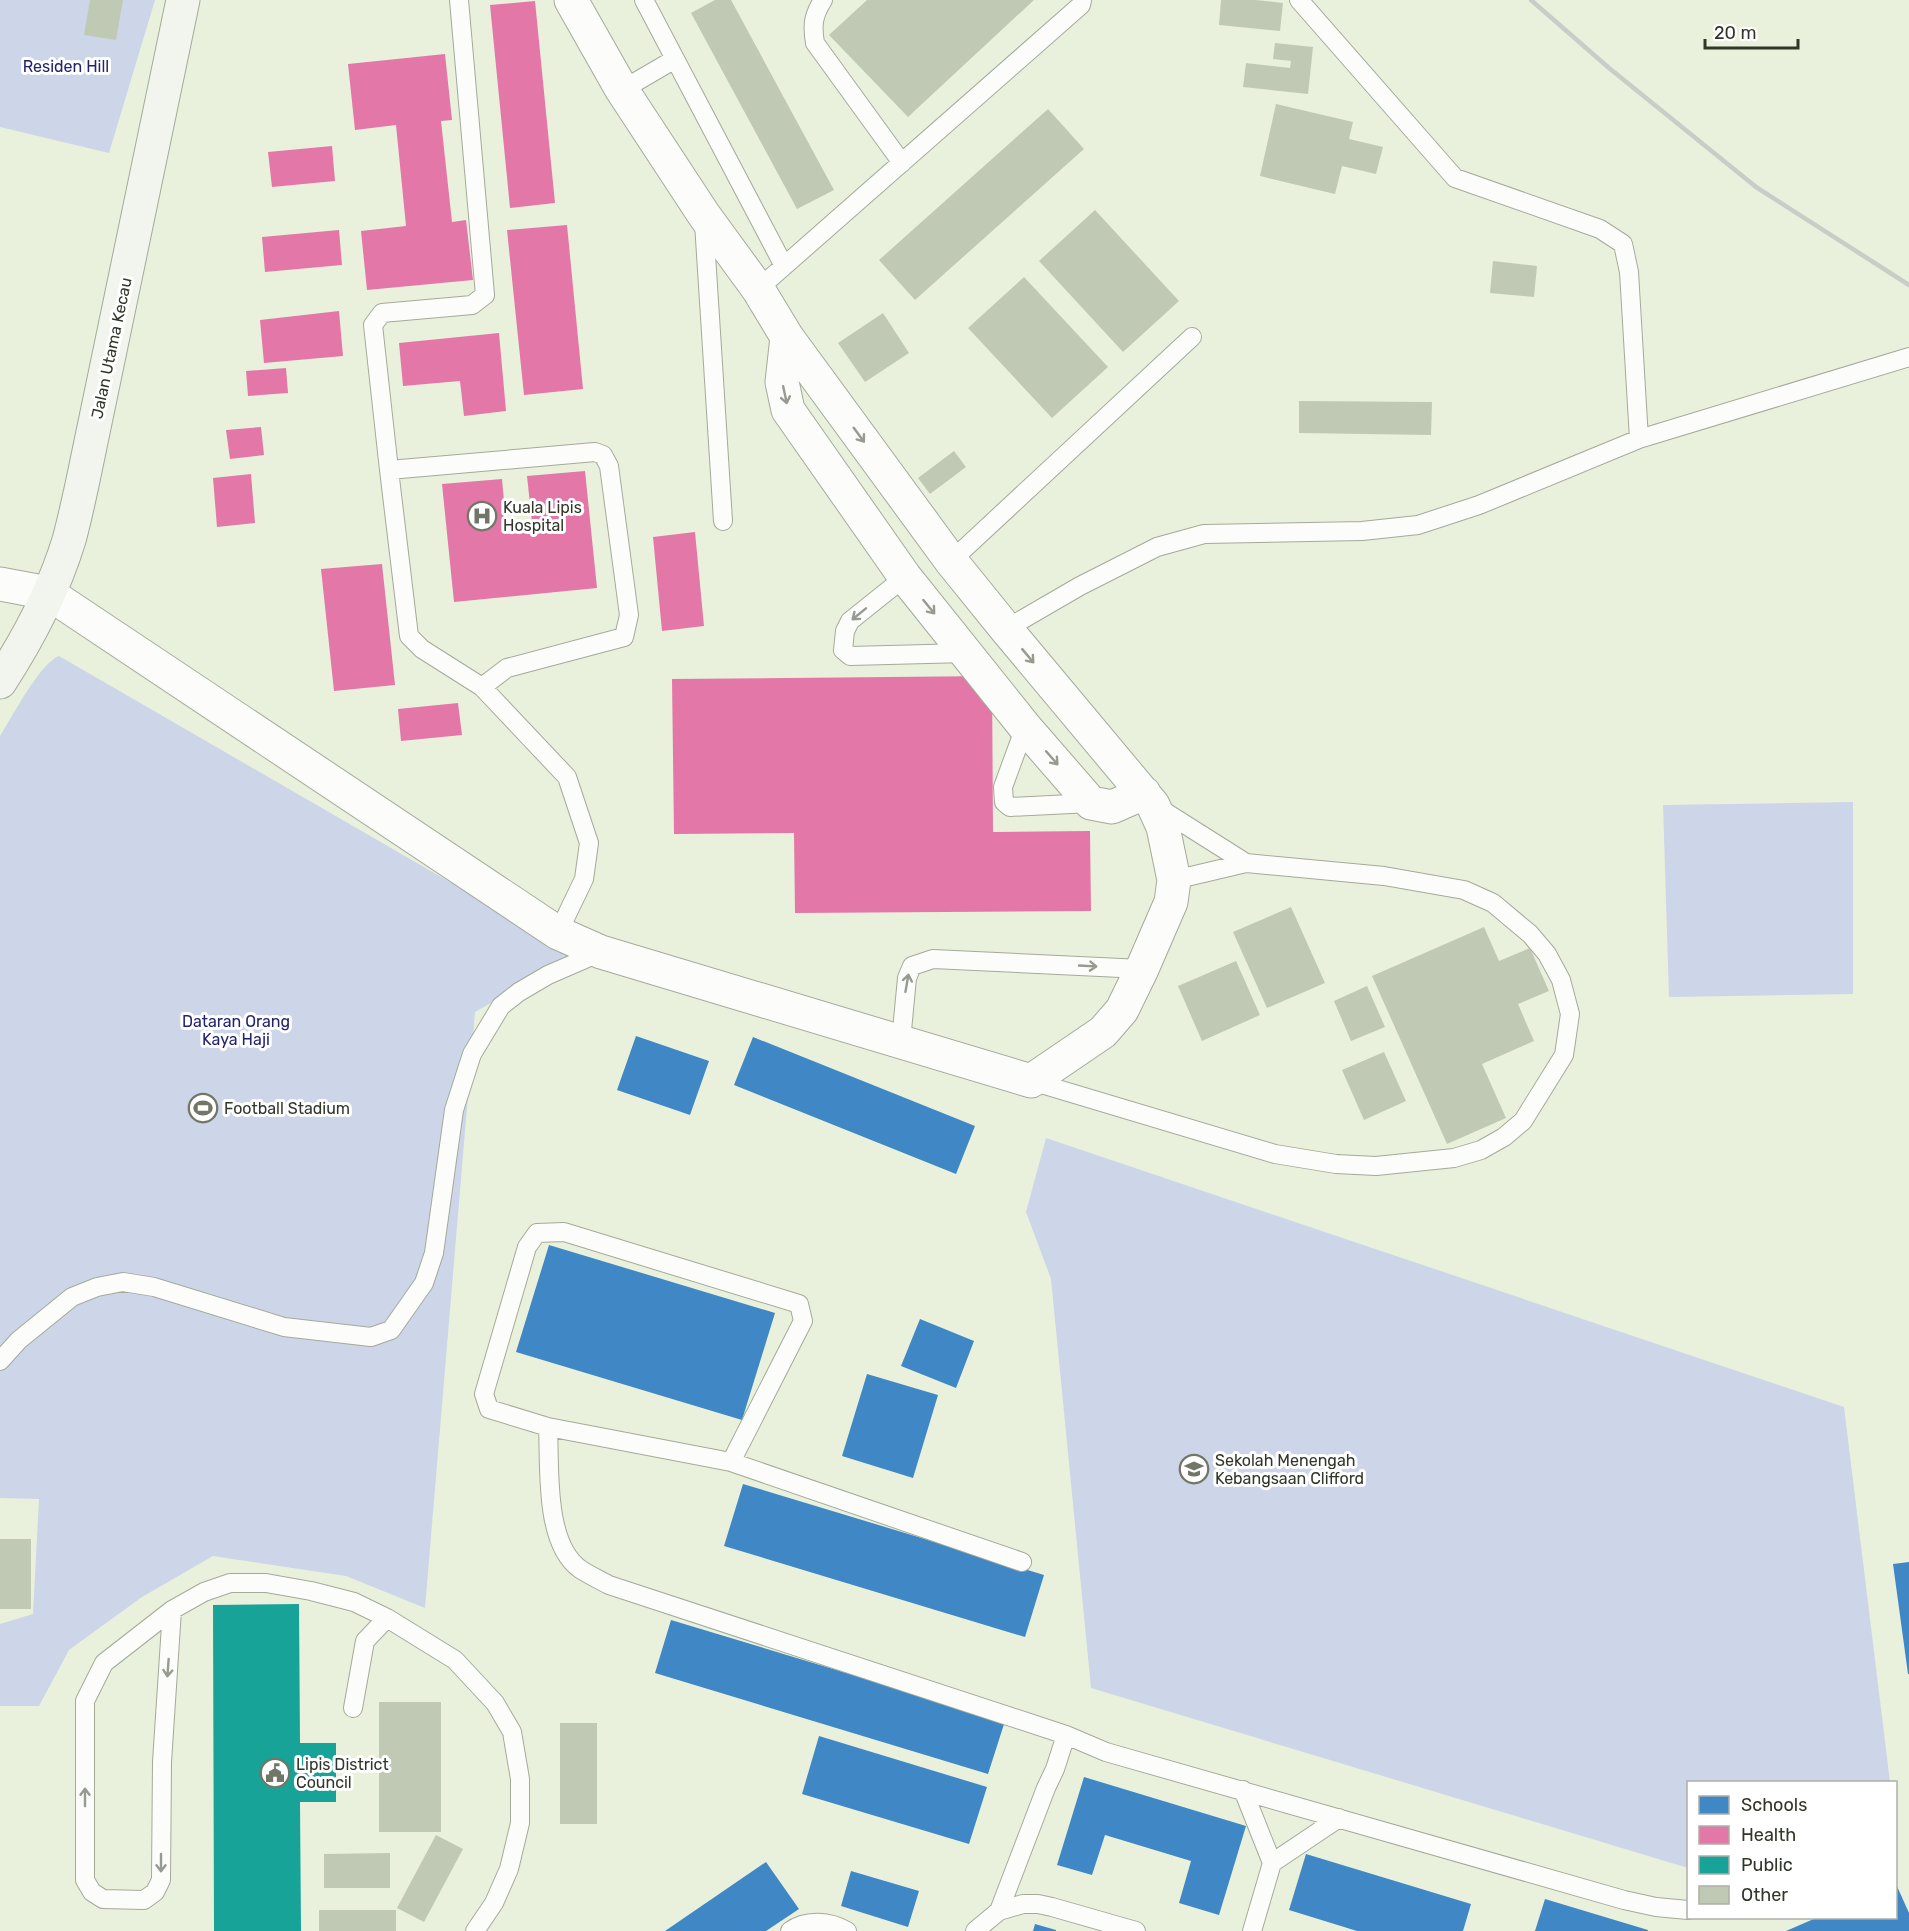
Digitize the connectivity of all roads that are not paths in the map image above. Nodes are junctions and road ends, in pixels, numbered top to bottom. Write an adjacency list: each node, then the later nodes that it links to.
1 (183, 0): 23 (street, Jalan Utama Kecau)
2 (459, 0): 18 (lane)
3 (571, 0): 9 (street)
4 (644, 0): 8 (lane)
5 (823, 0): 10 (lane)
6 (1082, 0): 10 (lane)
7 (1299, 0): 17 (lane)
8 (675, 59): 9 (lane); 12 (lane)
9 (622, 90): 11 (street)
10 (902, 163): 12 (lane)
11 (704, 215): 13 (street); 19 (lane)
12 (784, 266): 13 (lane)
13 (758, 289): 14 (street)
14 (787, 337): 20 (street, one-way to 20); 21 (street, one-way to 21)
15 (1192, 337): 20 (lane)
16 (1909, 357): 17 (lane)
17 (1640, 439): 24 (lane)
18 (390, 470): 27 (lane); 27 (lane)
19 (723, 521)
20 (951, 561): 24 (street)
21 (905, 577): 25 (street, one-way to 25); 25 (lane, one-way to 25)
22 (0, 584): 23 (street)
23 (48, 593): 26 (street, Jalan Utama Kecau); 33 (street)
24 (1006, 629): 29 (street, one-way to 29)
25 (966, 654): 28 (street)
26 (0, 682)
27 (482, 687): 33 (lane)
28 (1025, 727): 30 (street, one-way to 30); 30 (lane)
29 (1148, 799): 30 (street); 31 (lane); 32 (street)
30 (1091, 803)
31 (1246, 863): 32 (lane); 37 (lane)
32 (1174, 880): 35 (street)
33 (558, 933): 34 (street)
34 (601, 952): 36 (street); 38 (lane)
35 (1142, 969): 36 (lane, one-way to 35); 37 (street)
36 (901, 1041): 37 (street)
37 (1031, 1081)
38 (0, 1361)
39 (548, 1427): 40 (lane); 40 (lane); 45 (lane)
40 (731, 1462): 41 (lane)
41 (1022, 1562)
42 (172, 1610): 42 (lane, one-way to 42); 43 (lane)
43 (387, 1618): 44 (lane); 51 (lane)
44 (352, 1708)
45 (1066, 1735): 46 (lane); 50 (lane)
46 (1243, 1790): 47 (lane); 48 (lane)
47 (1339, 1818): 48 (lane); 49 (lane)
48 (1272, 1863): 56 (lane)
49 (1687, 1910)
50 (999, 1911): 54 (lane); 55 (lane)
51 (475, 1931)
52 (790, 1931): 53 (lane)
53 (847, 1931)
54 (975, 1931)
55 (1136, 1931)
56 (1252, 1931)

